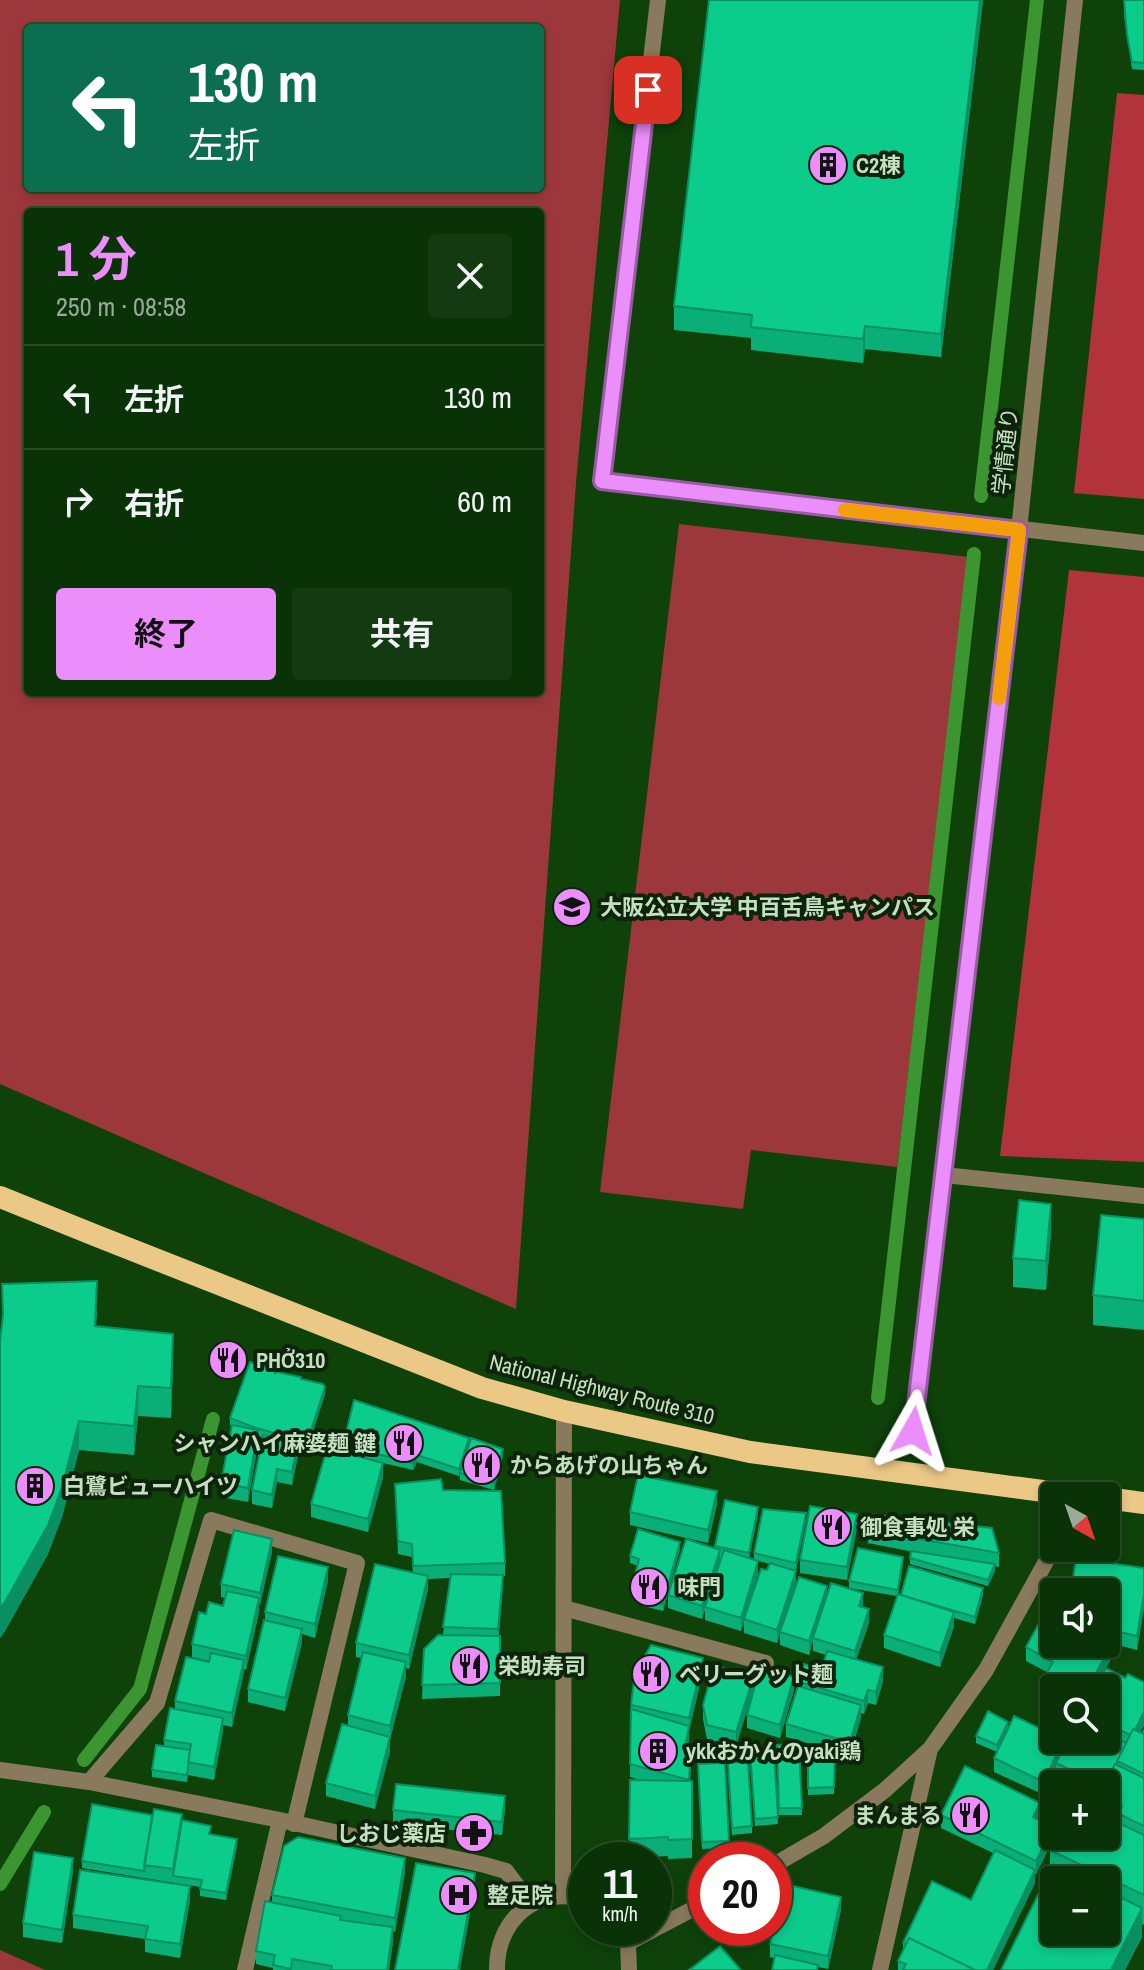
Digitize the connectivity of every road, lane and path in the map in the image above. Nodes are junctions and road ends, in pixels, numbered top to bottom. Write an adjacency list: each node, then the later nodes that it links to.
1 (658, 0): 3 (street)
2 (1075, 0): 3 (street, 学情通り)
3 (1019, 530): 4 (street); 5 (street, 学情通り)
4 (1144, 543)
5 (944, 1175): 6 (street); 9 (street, 学情通り)
6 (1144, 1196)
7 (0, 1197): 8 (highway, National Highway Route 310)
8 (564, 1411): 10 (highway, National Highway Route 310); 14 (street)
9 (913, 1431)
10 (1040, 1492)
11 (1120, 1500): 12 (highway)
12 (1144, 1503)
13 (1046, 1562): 16 (street)
14 (564, 1608): 15 (street); 21 (street)
15 (766, 1663)
16 (930, 1749): 20 (street); 28 (street)
17 (0, 1770): 18 (street)
18 (89, 1782): 19 (street); 19 (street)
19 (287, 1822): 23 (street); 25 (street)
20 (792, 1855)
21 (563, 1896): 22 (street); 23 (street)
22 (568, 1897)
23 (531, 1904): 26 (street)
24 (625, 1946): 27 (street)
25 (245, 1970)
26 (497, 1970)
27 (629, 1970)
28 (880, 1970)

